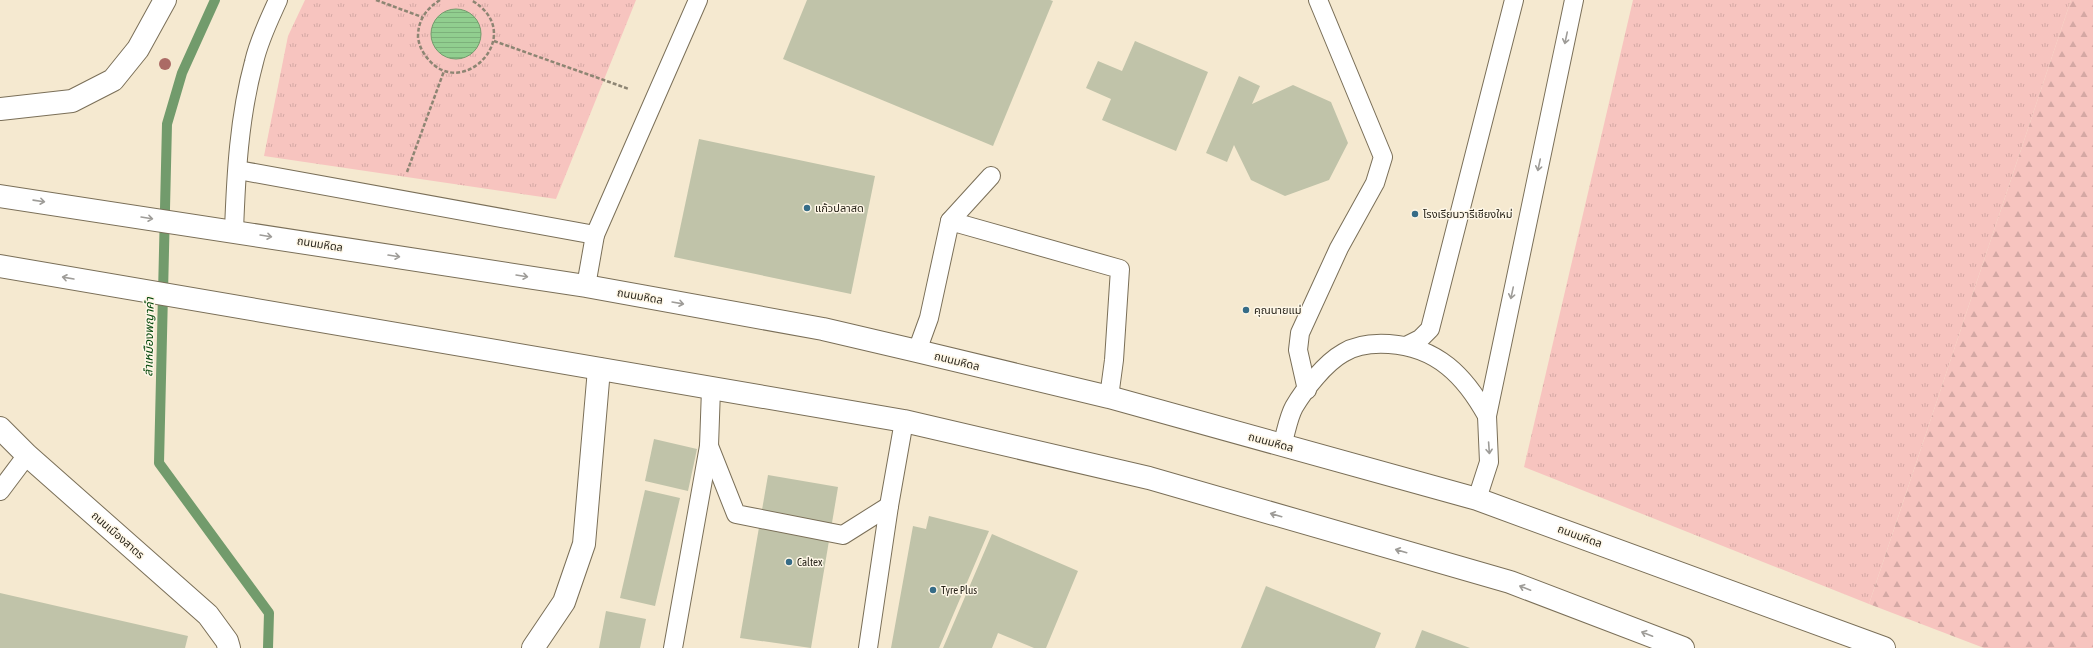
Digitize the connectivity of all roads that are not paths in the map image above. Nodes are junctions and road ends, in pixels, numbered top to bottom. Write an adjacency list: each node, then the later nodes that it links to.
1 (165, 0): 7 (main road)
2 (278, 0): 8 (lane)
3 (698, 0): 13 (lane)
4 (1318, 0): 20 (lane)
5 (1514, 0): 16 (lane)
6 (1574, 0): 22 (lane, one-way to 22)
7 (0, 109)
8 (238, 170): 12 (lane); 13 (lane)
9 (991, 176): 11 (lane)
10 (0, 196): 12 (main road, ถนนมหิดล, one-way to 12)
11 (950, 221): 17 (lane); 21 (lane)
12 (234, 231): 15 (main road, ถนนมหิดล, one-way to 15)
13 (596, 235): 15 (lane)
14 (0, 266): 18 (main road, one-way to 14)
15 (586, 286): 17 (main road, ถนนมหิดล, one-way to 17)
16 (1408, 345): 20 (lane); 22 (lane)
17 (917, 351): 21 (main road, ถนนมหิดล)
18 (599, 369): 19 (main road); 32 (main road)
19 (711, 388): 23 (main road); 26 (lane)
20 (1307, 390): 25 (lane)
21 (1109, 397): 25 (main road, ถนนมหิดล)
22 (1486, 416): 29 (lane, one-way to 29)
23 (904, 421): 30 (lane); 35 (main road, one-way to 23)
24 (0, 428): 27 (main road, ถนนเมืองสาตร)
25 (1282, 445): 29 (main road, ถนนมหิดล)
26 (709, 446): 30 (lane); 33 (lane)
27 (27, 454): 28 (lane); 31 (main road, ถนนเมืองสาตร)
28 (0, 491)
29 (1477, 499): 36 (main road, ถนนมหิดล)
30 (889, 506): 34 (lane)
31 (229, 648)
32 (533, 648)
33 (672, 648)
34 (868, 648)
35 (1683, 648)
36 (1884, 648)

